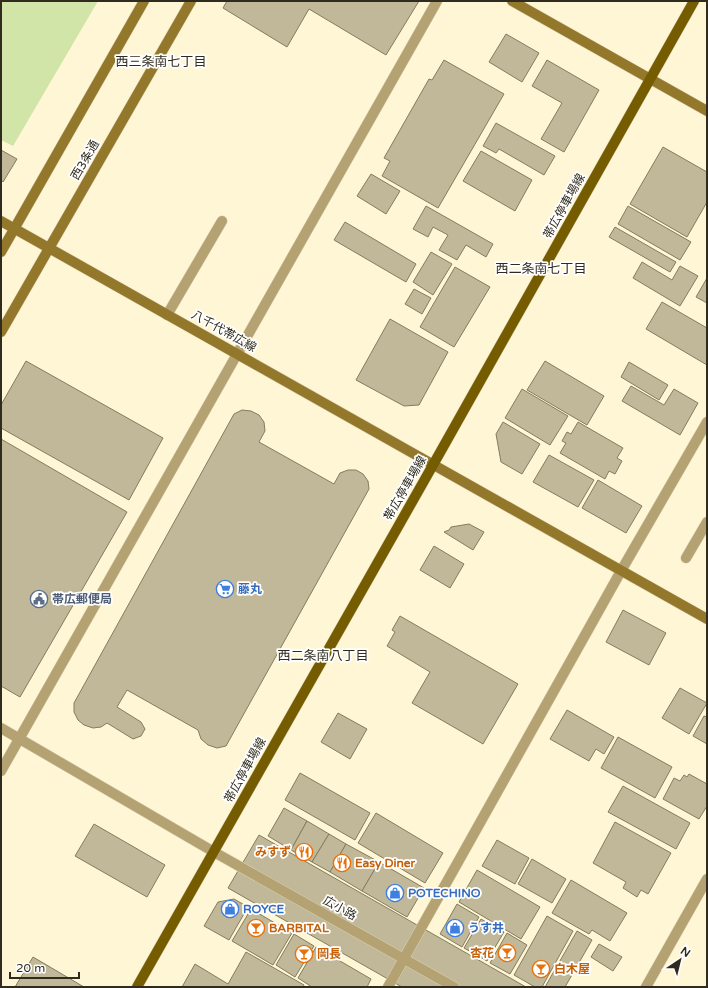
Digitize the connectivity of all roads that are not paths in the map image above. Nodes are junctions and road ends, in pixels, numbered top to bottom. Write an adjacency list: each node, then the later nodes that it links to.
1 (144, 1): 10 (street)
2 (191, 1): 11 (street, 西3条通)
3 (437, 1): 15 (street)
4 (512, 1): 6 (street)
5 (694, 1): 6 (main road, 帯広停車場線)
6 (650, 79): 7 (street); 17 (main road, 帯広停車場線)
7 (707, 111)
8 (1, 221): 10 (street, 八千代帯広線)
9 (222, 221): 13 (street)
10 (15, 228): 11 (street, 八千代帯広線); 12 (street)
11 (49, 248): 13 (street, 八千代帯広線); 14 (street, 西3条通)
12 (1, 252)
13 (167, 315): 15 (street, 八千代帯広線)
14 (1, 332)
15 (238, 354): 17 (street, 八千代帯広線); 23 (street)
16 (707, 422): 20 (street)
17 (433, 465): 20 (street, 八千代帯広線); 25 (main road, 帯広停車場線)
18 (707, 522): 19 (street)
19 (686, 558)
20 (621, 571): 21 (street, 八千代帯広線); 27 (street)
21 (707, 619)
22 (1, 728): 23 (street, 広小路)
23 (19, 738): 24 (street); 25 (street, 広小路)
24 (1, 771)
25 (214, 852): 27 (street, 広小路); 28 (main road, 帯広停車場線)
26 (707, 879): 31 (street)
27 (403, 959): 29 (street); 30 (street, 広小路)
28 (137, 987)
29 (388, 987)
30 (454, 987)
31 (646, 987)

